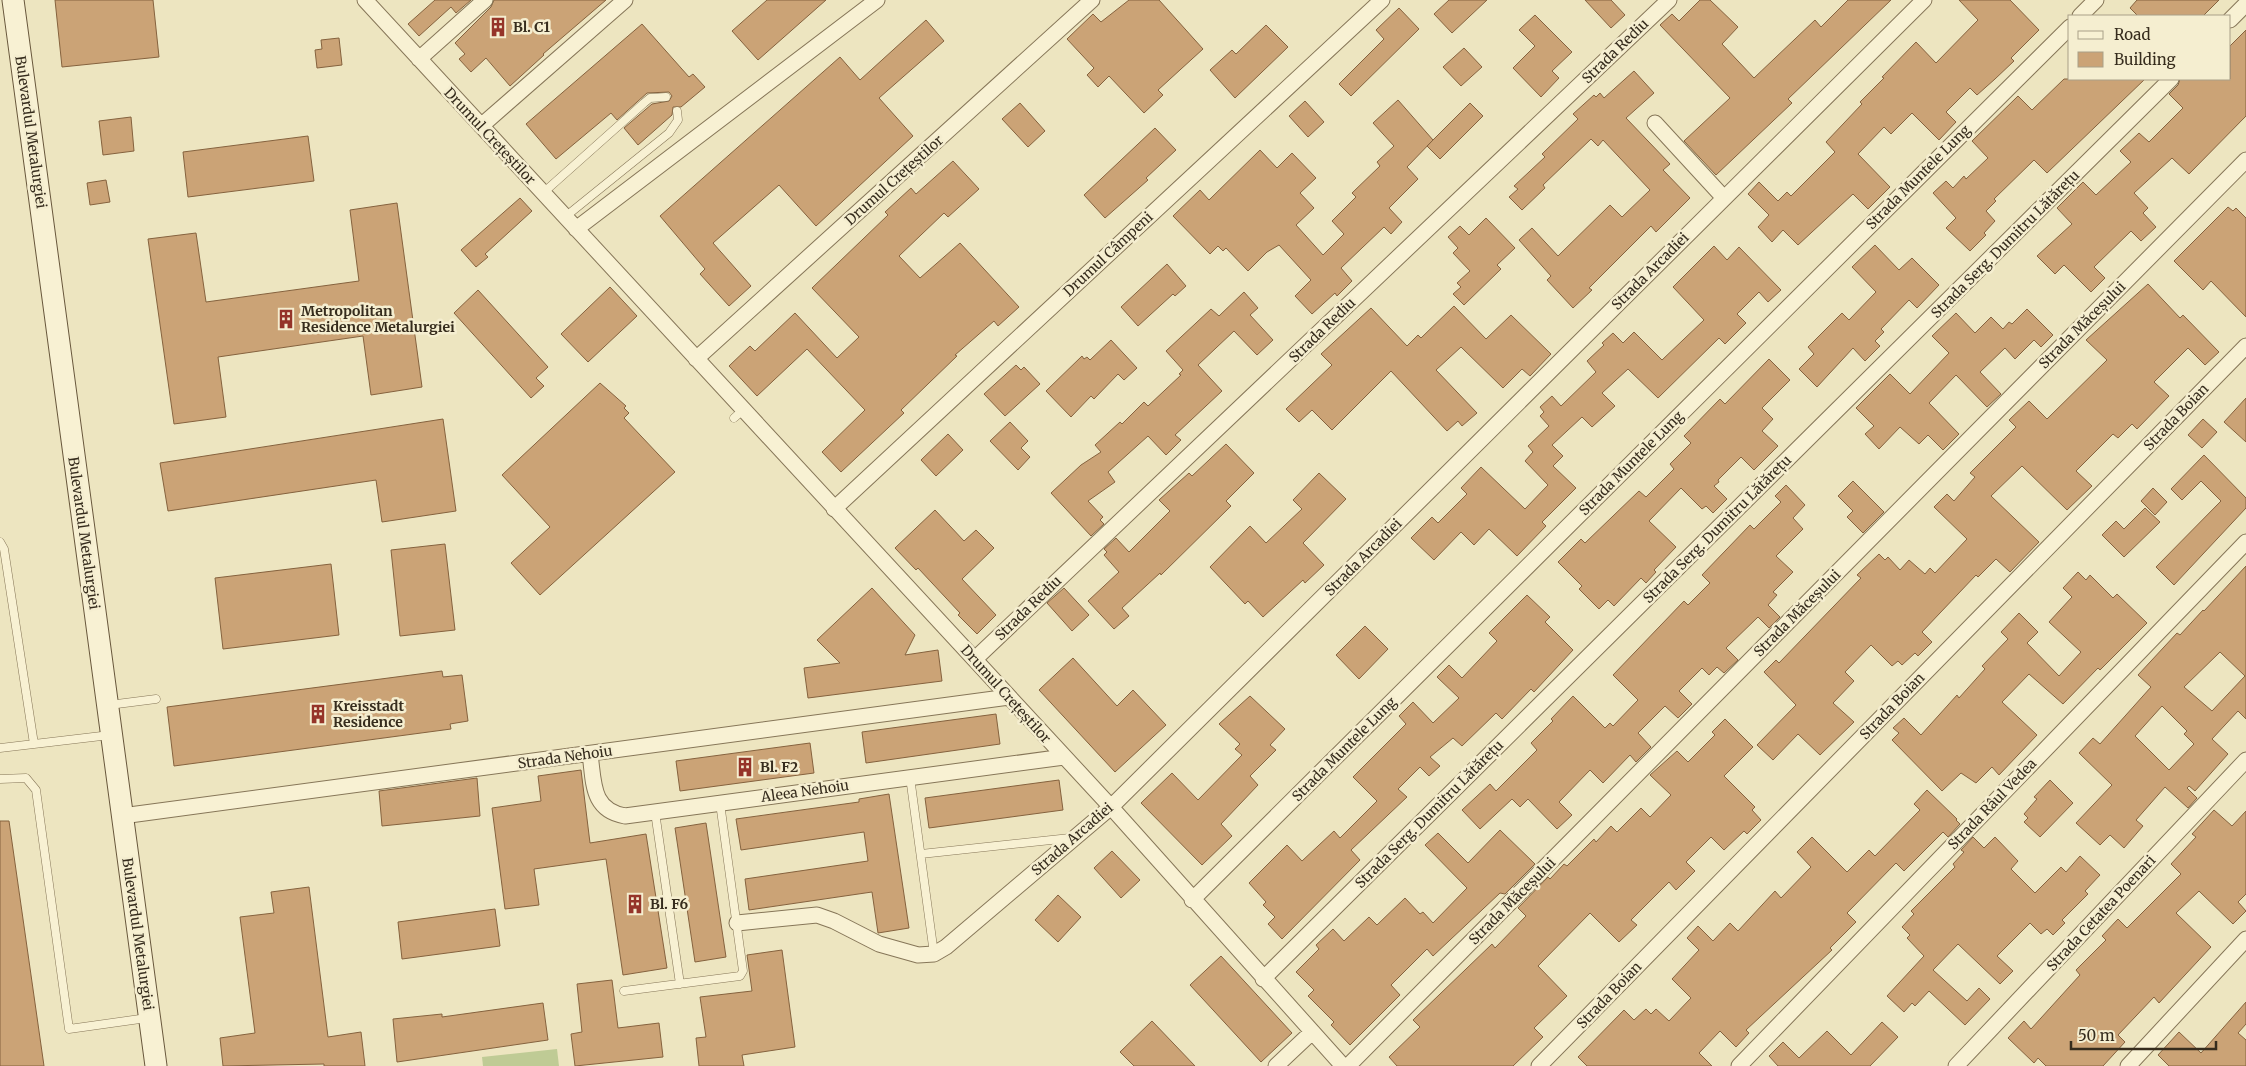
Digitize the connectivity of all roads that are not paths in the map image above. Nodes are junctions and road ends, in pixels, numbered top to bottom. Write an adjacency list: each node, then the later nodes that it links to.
1 (13, 0): 34 (main road, Bulevardul Metalurgiei)
2 (365, 0): 15 (street, Drumul Crețeștilor)
3 (485, 0): 15 (street)
4 (625, 0): 20 (street)
5 (877, 0): 25 (street)
6 (1092, 0): 27 (street, Drumul Crețeștilor)
7 (1382, 0): 28 (street, Drumul Câmpeni)
8 (1669, 0): 31 (street, Strada Rediu)
9 (1924, 0): 23 (street, Strada Arcadiei)
10 (2096, 0): 12 (street)
11 (2246, 4): 13 (street)
12 (2081, 15)
13 (2231, 19)
14 (2068, 29): 49 (street, Strada Muntele Lung)
15 (419, 59): 20 (street, Drumul Crețeștilor)
16 (2170, 80): 53 (street, Strada Serg. Dumitru Lătărețu)
17 (666, 97): 22 (lane)
18 (677, 111): 24 (lane)
19 (1656, 122): 23 (street)
20 (482, 126): 22 (street, Drumul Crețeștilor)
21 (2246, 160): 61 (street, Strada Măceșului)
22 (543, 193): 24 (street, Drumul Crețeștilor)
23 (1724, 198): 44 (street, Strada Arcadiei)
24 (565, 217): 25 (street, Drumul Crețeștilor)
25 (576, 229): 27 (street, Drumul Crețeștilor)
26 (2246, 346): 62 (street, Strada Boian)
27 (696, 359): 28 (street, Drumul Crețeștilor)
28 (834, 509): 31 (street, Drumul Crețeștilor)
29 (0, 542): 36 (lane)
30 (2246, 542): 63 (street, Strada Râul Vedea)
31 (974, 659): 32 (street, Drumul Crețeștilor)
32 (1009, 697): 38 (street, Strada Nehoiu); 39 (street, Drumul Crețeștilor)
33 (156, 699): 34 (lane)
34 (107, 705): 35 (main road, Bulevardul Metalurgiei)
35 (111, 735): 36 (lane); 46 (main road, Bulevardul Metalurgiei)
36 (34, 744): 37 (lane)
37 (0, 748)
38 (590, 754): 45 (street, Aleea Nehoiu); 46 (street, Strada Nehoiu)
39 (1064, 757): 41 (street, Aleea Nehoiu); 44 (street, Drumul Crețeștilor)
40 (2246, 760): 64 (street, Strada Cetatea Poenari)
41 (910, 777): 43 (street, Aleea Nehoiu); 48 (lane)
42 (0, 779): 56 (lane)
43 (720, 803): 45 (street, Aleea Nehoiu); 50 (lane)
44 (1111, 807): 47 (street, Strada Arcadiei); 49 (street, Drumul Crețeștilor)
45 (654, 812): 54 (lane)
46 (122, 816): 56 (main road, Bulevardul Metalurgiei)
47 (1075, 837): 48 (lane); 52 (street, Strada Arcadiei)
48 (920, 854): 52 (lane)
49 (1192, 900): 53 (street, Drumul Crețeștilor)
50 (737, 924): 52 (street); 54 (lane)
51 (2246, 939): 65 (street)
52 (934, 954)
53 (1263, 979): 57 (street, Drumul Crețeștilor)
54 (680, 984): 55 (lane)
55 (624, 991)
56 (150, 1018): 58 (main road, Bulevardul Metalurgiei)
57 (1312, 1032): 59 (street); 60 (street, Drumul Crețeștilor)
58 (156, 1066)
59 (1276, 1066)
60 (1343, 1066)
61 (1348, 1066)
62 (1539, 1066)
63 (1739, 1066)
64 (1956, 1066)
65 (2128, 1066)

